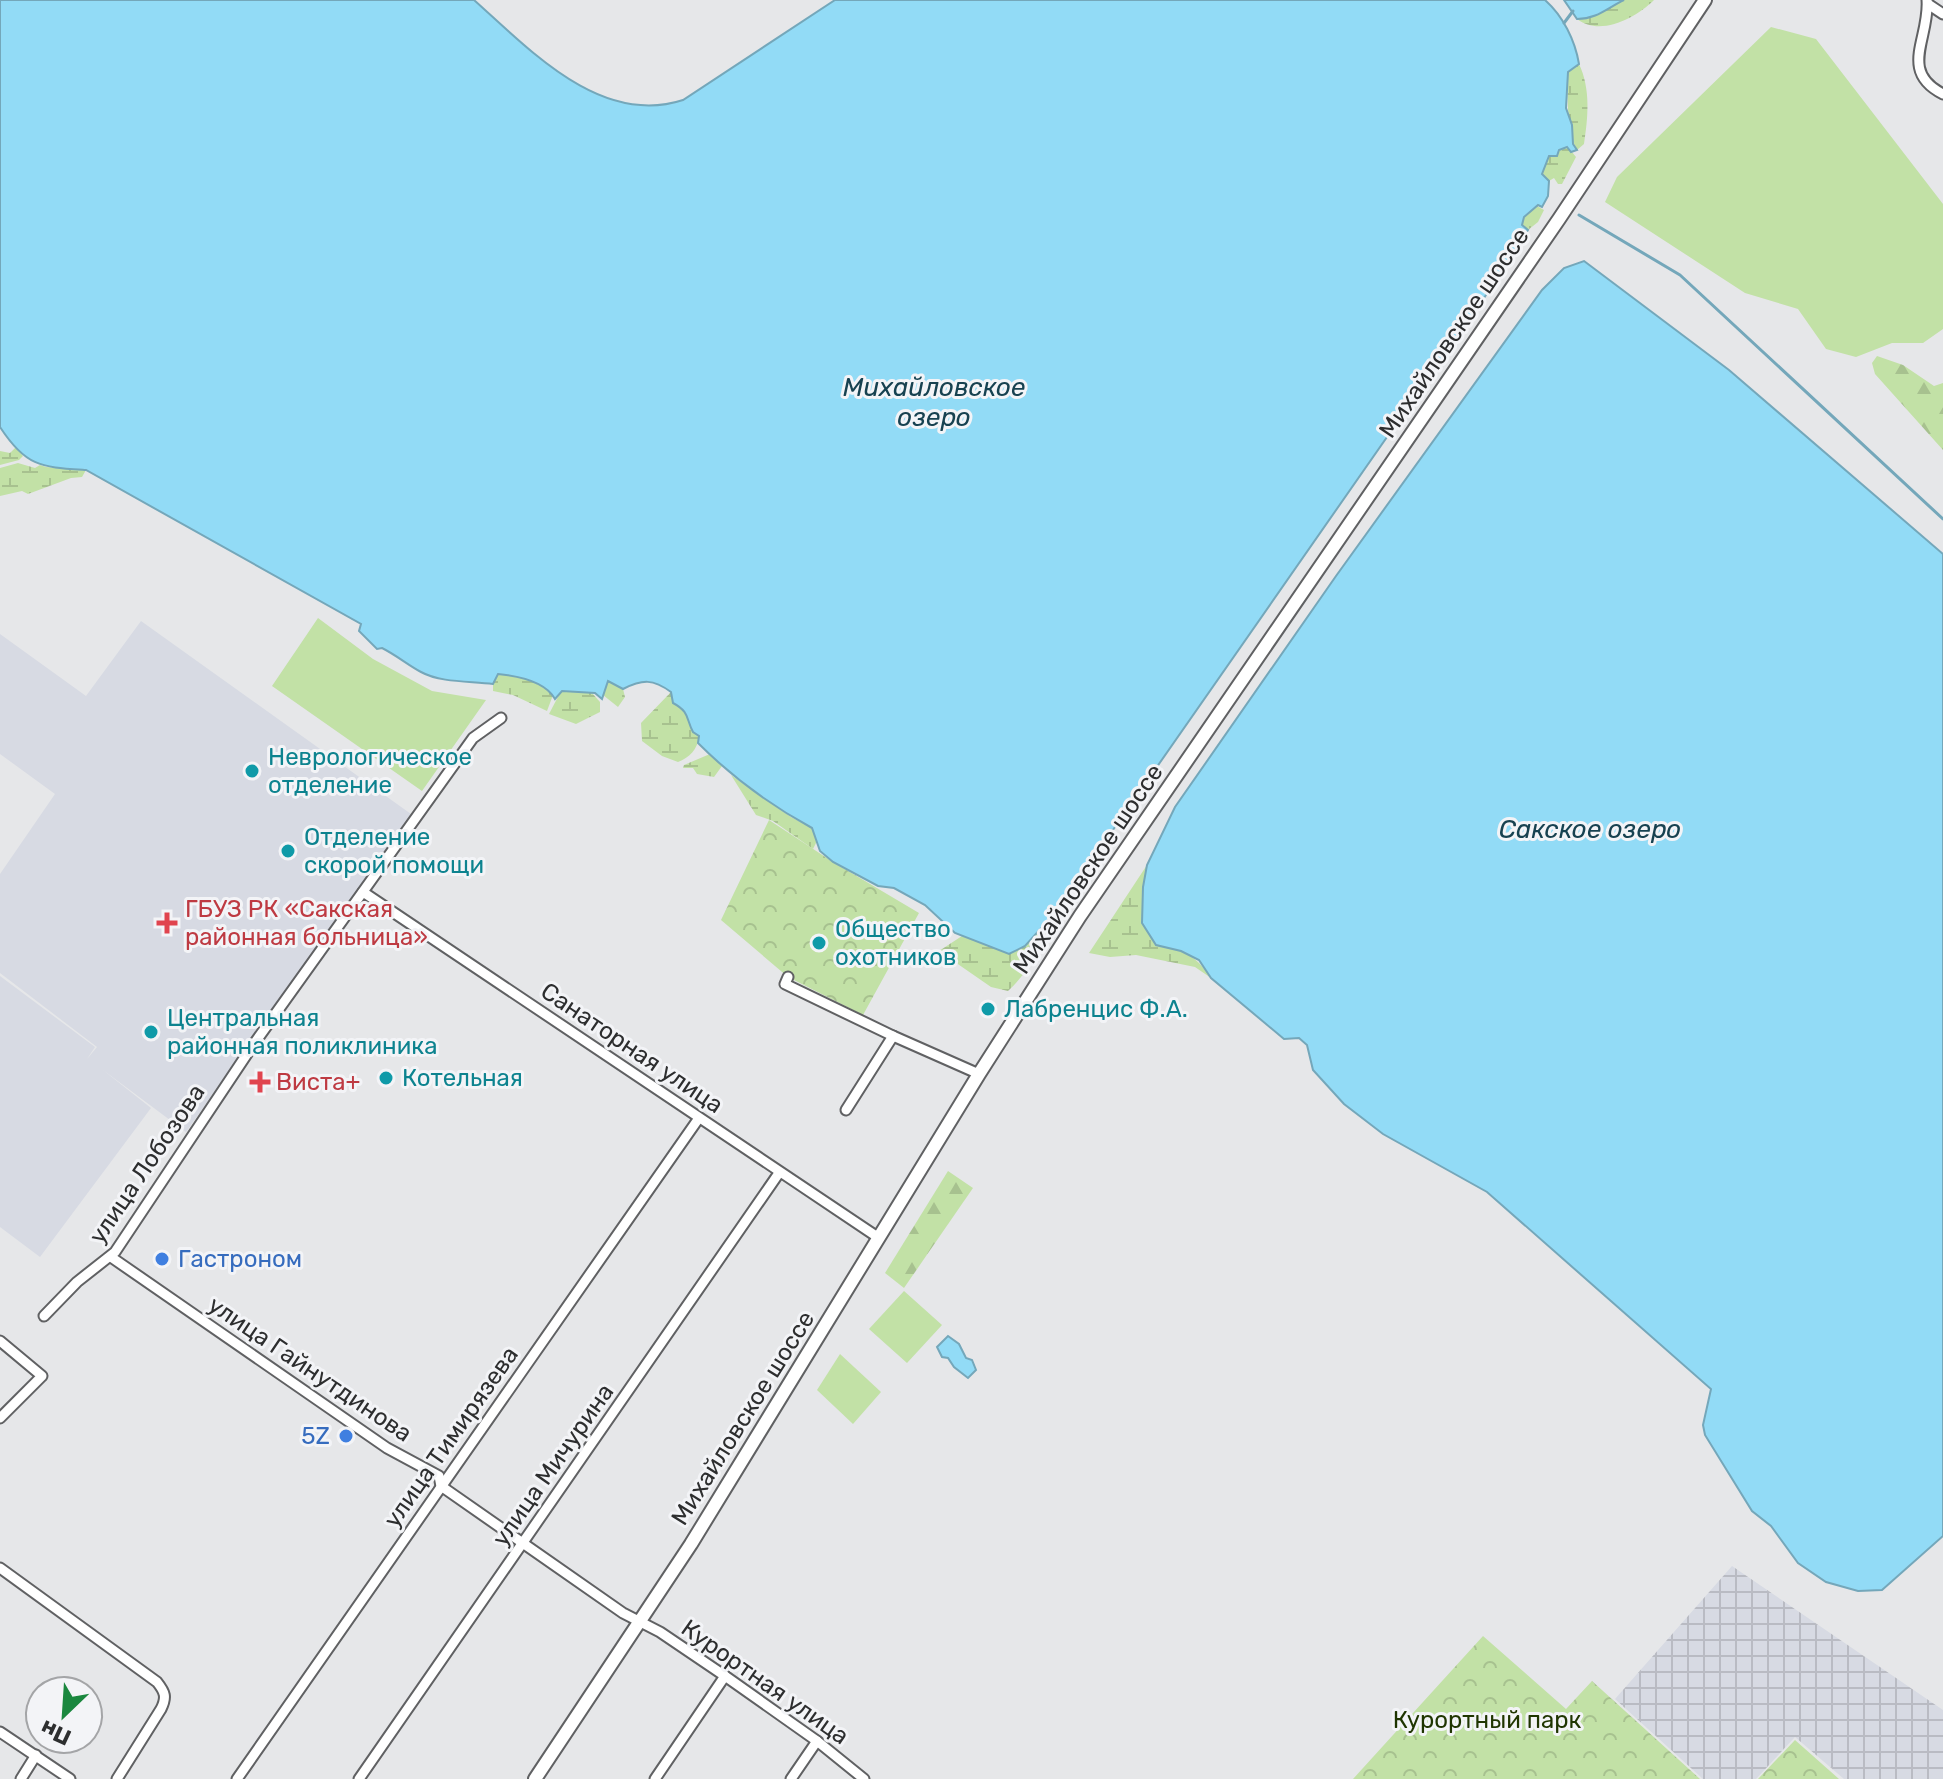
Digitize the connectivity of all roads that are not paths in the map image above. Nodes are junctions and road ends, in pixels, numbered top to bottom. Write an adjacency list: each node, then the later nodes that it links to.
1 (1705, 0): 9 (main road, Михайловское шоссе)
2 (1927, 2): 3 (street); 4 (street)
3 (1943, 14)
4 (1943, 94)
5 (501, 718): 6 (street, улица Лобозова)
6 (363, 892): 11 (street, Санаторная улица); 14 (street, улица Лобозова)
7 (788, 977): 8 (street)
8 (893, 1036): 9 (street); 10 (street)
9 (979, 1074): 13 (main road, Михайловское шоссе)
10 (846, 1110)
11 (699, 1118): 12 (street, Санаторная улица); 18 (street, улица Тимирязева)
12 (779, 1173): 13 (street, Санаторная улица); 19 (street, улица Мичурина)
13 (879, 1238): 21 (main road, Михайловское шоссе)
14 (109, 1258): 15 (street, улица Лобозова); 18 (street, улица Гайнутдинова)
15 (44, 1316)
16 (0, 1341): 17 (street)
17 (0, 1418)
18 (441, 1486): 19 (street, улица Гайнутдинова); 30 (street, улица Тимирязева)
19 (524, 1543): 21 (street, улица Гайнутдинова); 31 (street, улица Мичурина)
20 (0, 1568): 29 (street)
21 (640, 1622): 22 (street, Курортная улица); 32 (main road, Михайловское шоссе)
22 (725, 1676): 24 (street, Курортная улица); 33 (street)
23 (0, 1732): 25 (street)
24 (817, 1741): 34 (street); 35 (street, Курортная улица)
25 (24, 1747)
26 (36, 1755): 27 (street); 28 (street)
27 (21, 1779)
28 (70, 1779)
29 (117, 1779)
30 (237, 1779)
31 (359, 1779)
32 (535, 1779)
33 (655, 1779)
34 (791, 1779)
35 (864, 1779)

